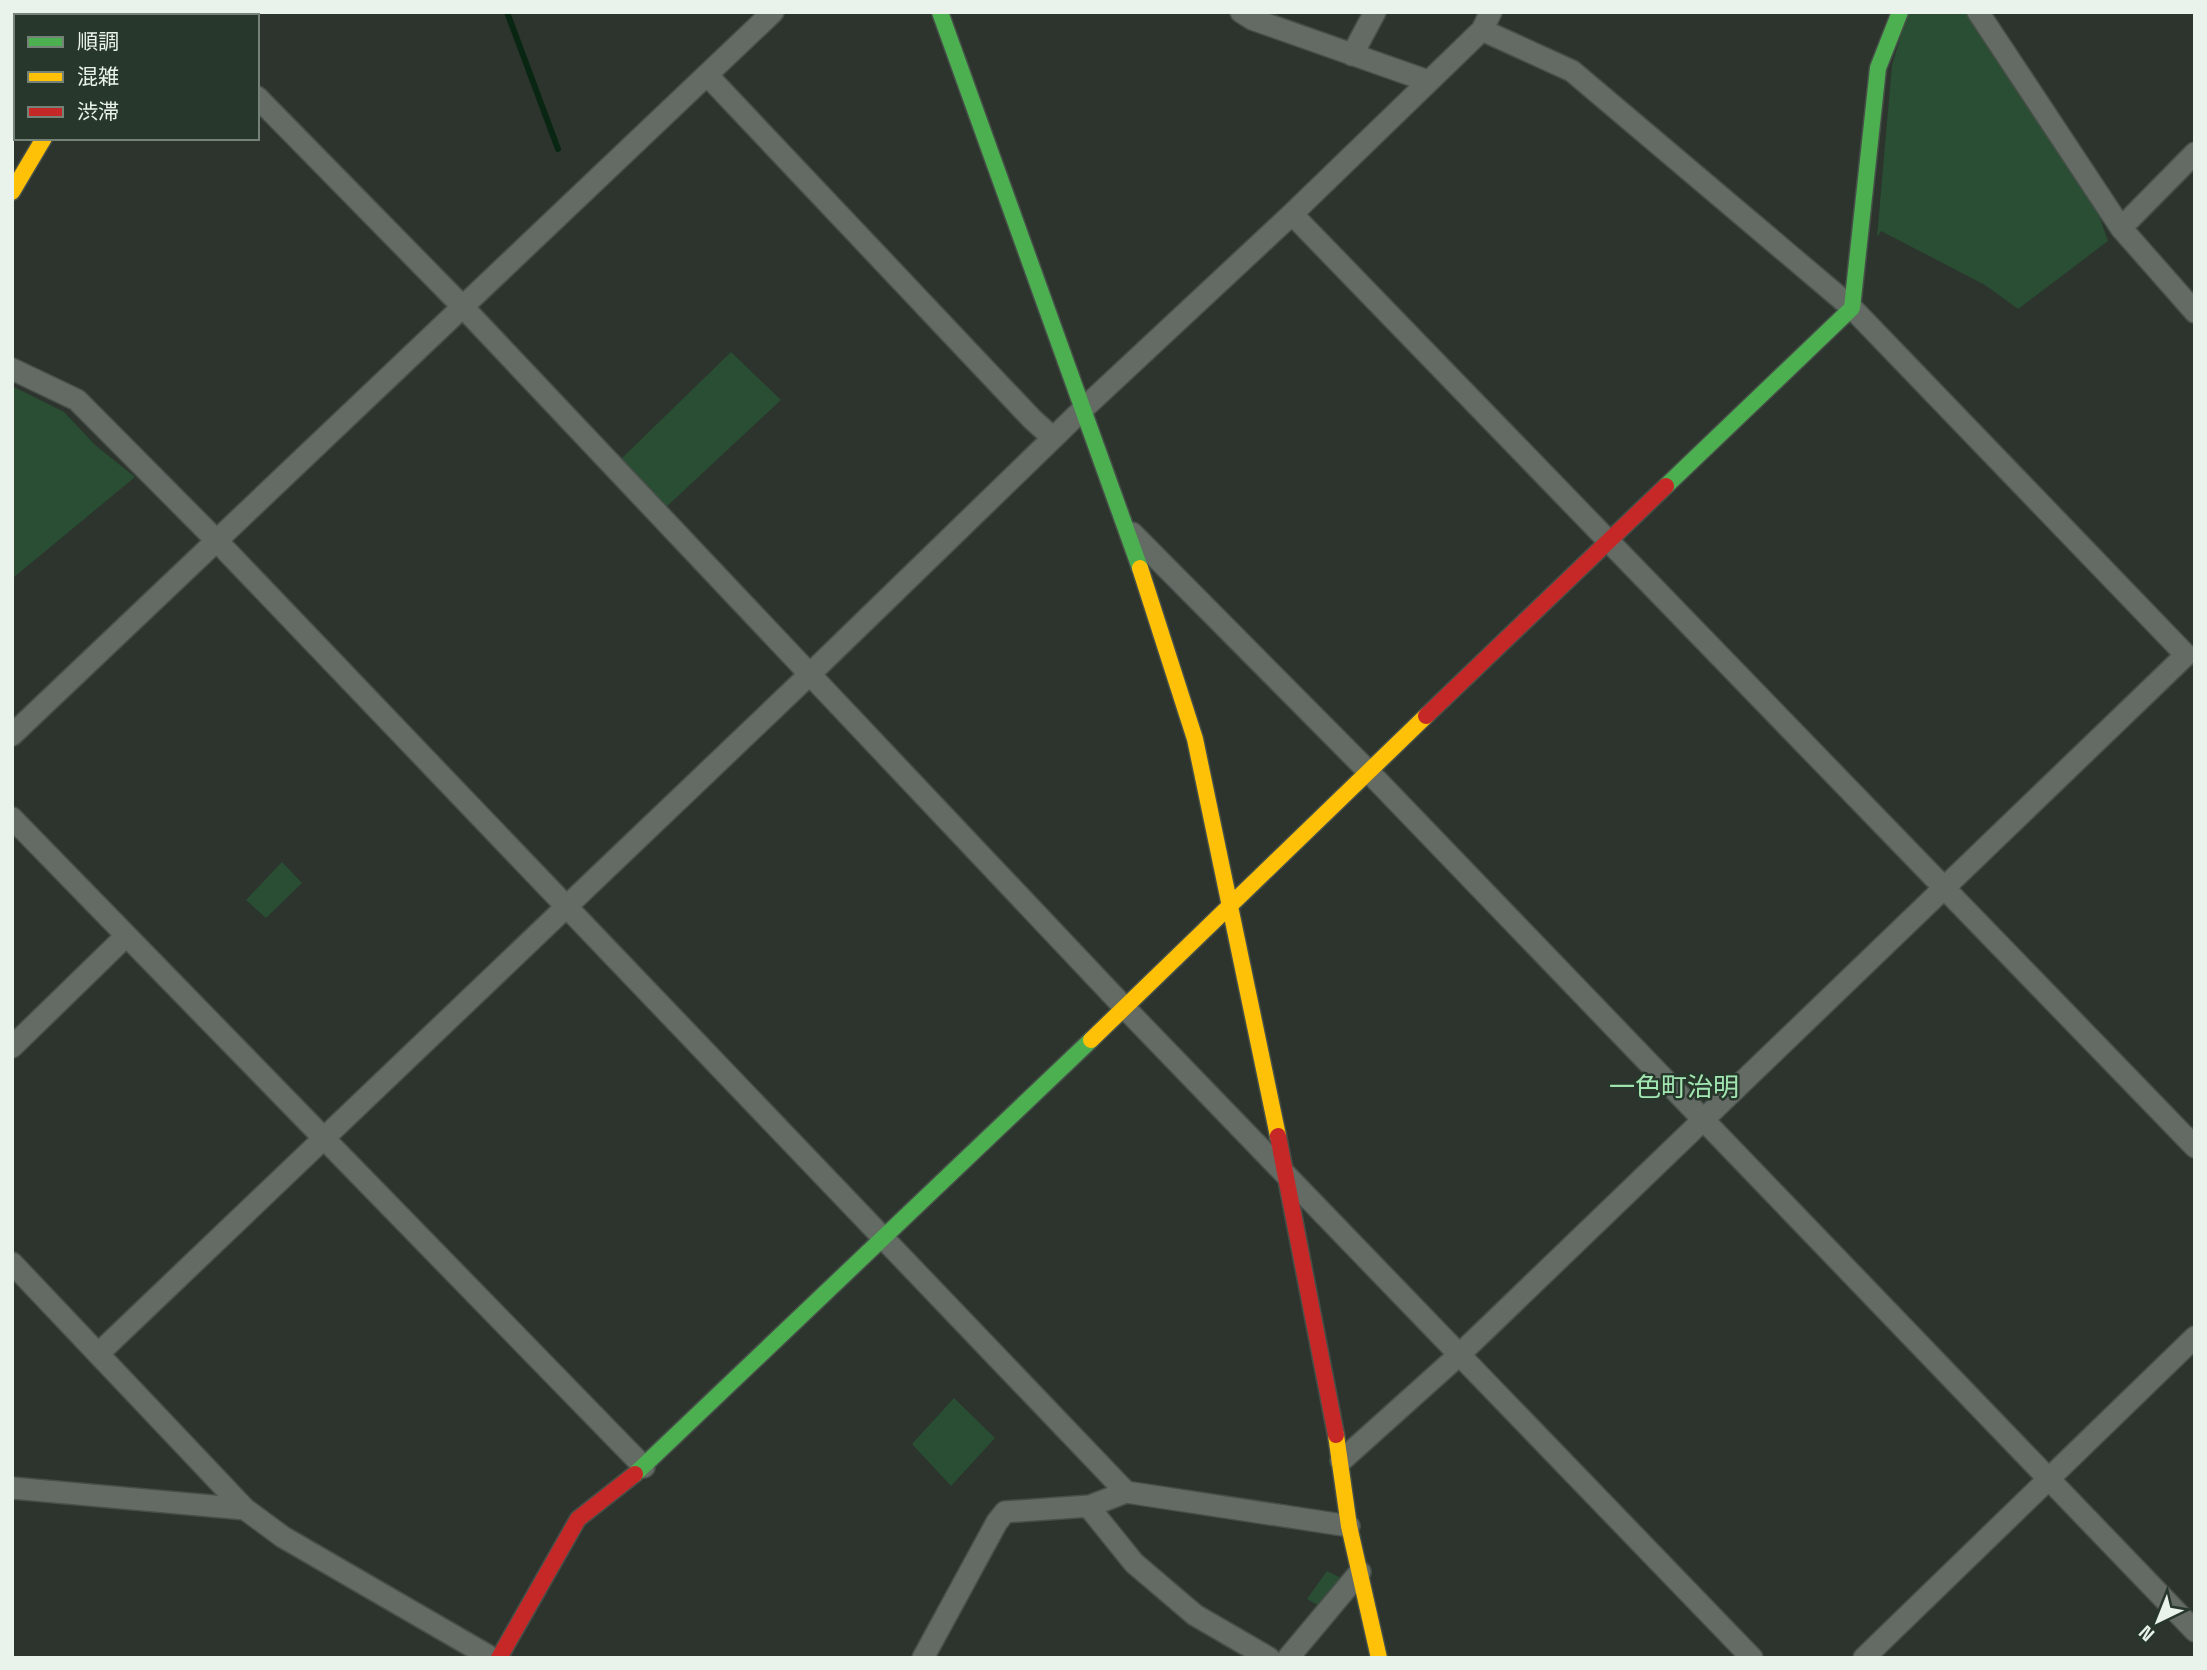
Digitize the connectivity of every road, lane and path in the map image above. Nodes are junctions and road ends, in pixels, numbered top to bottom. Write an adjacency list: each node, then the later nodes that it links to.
1 (773, 12): 9 (street)
2 (940, 12): 21 (main road)
3 (1376, 12): 8 (street)
4 (1899, 12): 18 (main road)
5 (1978, 12): 16 (street)
6 (1250, 14): 8 (street)
7 (1486, 21): 10 (street); 18 (street)
8 (1352, 55): 10 (street)
9 (708, 75): 17 (street); 22 (street)
10 (1428, 82): 15 (street)
11 (259, 99): 17 (street)
12 (43, 140): 14 (main road)
13 (2195, 153): 16 (street)
14 (12, 192)
15 (1292, 214): 21 (street); 25 (street)
16 (2121, 228): 19 (street)
17 (462, 306): 24 (street); 26 (street)
18 (1852, 307): 25 (main road); 30 (street)
19 (2195, 312)
20 (12, 369): 24 (street)
21 (1082, 410): 22 (street); 23 (main road)
22 (1053, 439): 26 (street)
23 (1128, 529): 28 (street); 31 (main road)
24 (217, 541): 27 (street); 32 (street)
25 (1609, 541): 28 (main road); 30 (street)
26 (809, 675): 32 (street); 34 (street)
27 (12, 735)
28 (1368, 771): 31 (main road); 36 (street)
29 (12, 818): 33 (street)
30 (1944, 887): 36 (street); 38 (street)
31 (1230, 905): 34 (main road); 39 (main road)
32 (566, 907): 37 (street); 40 (street)
33 (126, 936): 35 (street); 37 (street)
34 (1125, 1008): 39 (street); 40 (main road)
35 (12, 1047)
36 (1703, 1119): 44 (street); 47 (street)
37 (322, 1138): 43 (street); 46 (street)
38 (2195, 1147)
39 (1286, 1172): 44 (street); 45 (main road)
40 (882, 1238): 46 (main road); 49 (street)
41 (12, 1263): 43 (street)
42 (2195, 1337): 47 (street)
43 (98, 1354): 51 (street)
44 (1459, 1355): 45 (street); 61 (street)
45 (1341, 1461): 52 (main road)
46 (644, 1467): 56 (main road)
47 (2048, 1478): 54 (street); 62 (street)
48 (12, 1488): 51 (street)
49 (1126, 1492): 50 (street); 52 (street)
50 (1088, 1506): 57 (street); 58 (street)
51 (245, 1509): 55 (street)
52 (1349, 1525): 53 (main road)
53 (1360, 1572): 59 (street); 60 (main road)
54 (2195, 1631)
55 (492, 1658)
56 (499, 1658)
57 (923, 1658)
58 (1269, 1658)
59 (1288, 1658)
60 (1379, 1658)
61 (1752, 1658)
62 (1864, 1658)

